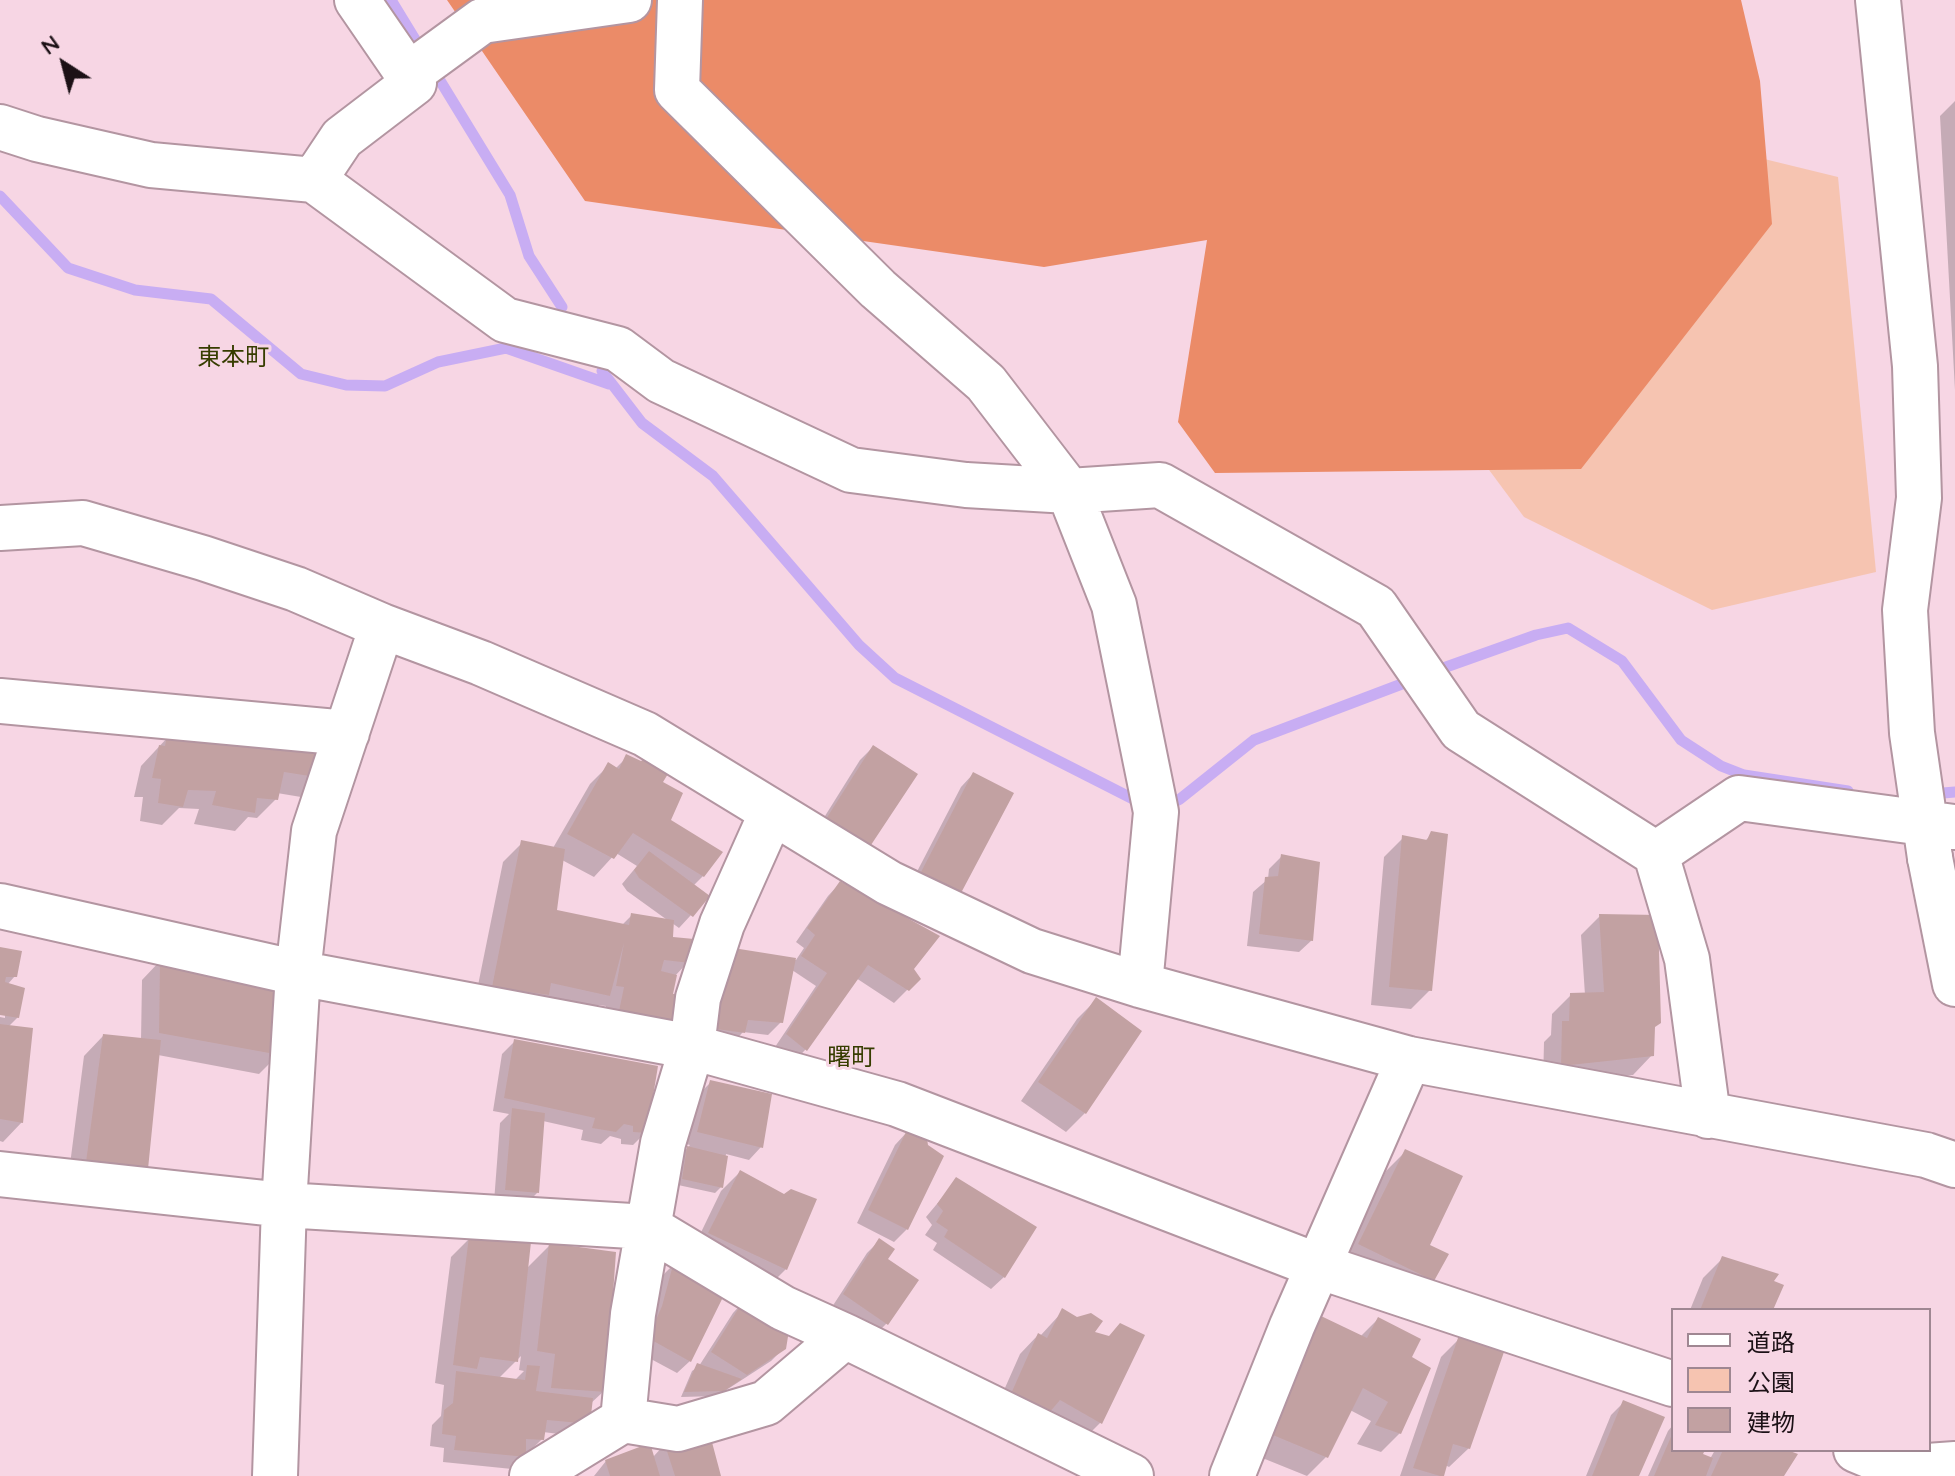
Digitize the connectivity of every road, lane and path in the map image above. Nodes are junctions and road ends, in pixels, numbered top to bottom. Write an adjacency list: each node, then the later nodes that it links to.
1 (357, 0): 5 (street)
2 (629, 0): 5 (street)
3 (680, 0): 8 (street)
4 (1878, 0): 14 (street)
5 (424, 63): 7 (street)
6 (0, 127): 7 (street)
7 (314, 180): 8 (street)
8 (1069, 491): 15 (street); 19 (street)
9 (0, 528): 10 (street)
10 (382, 626): 12 (street); 13 (street)
11 (0, 701): 12 (street)
12 (347, 733): 17 (street)
13 (772, 812): 19 (street); 20 (street)
14 (1936, 836): 15 (street); 18 (street)
15 (1656, 854): 22 (street)
16 (0, 906): 17 (street)
17 (298, 973): 20 (street); 25 (street)
18 (1955, 984)
19 (1140, 985): 21 (street)
20 (692, 1047): 26 (street); 27 (street)
21 (1409, 1059): 22 (street); 27 (street)
22 (1708, 1116): 23 (street)
23 (1955, 1165)
24 (0, 1174): 25 (street)
25 (284, 1205): 26 (street); 34 (street)
26 (648, 1227): 28 (street); 30 (street)
27 (1318, 1266): 29 (street); 37 (street)
28 (845, 1336): 30 (street); 36 (street)
29 (1671, 1383)
30 (623, 1420): 35 (street)
31 (1838, 1452): 38 (street)
32 (1861, 1452): 33 (street)
33 (1955, 1464)
34 (275, 1476)
35 (532, 1476)
36 (1131, 1476)
37 (1232, 1476)
38 (1836, 1476)

